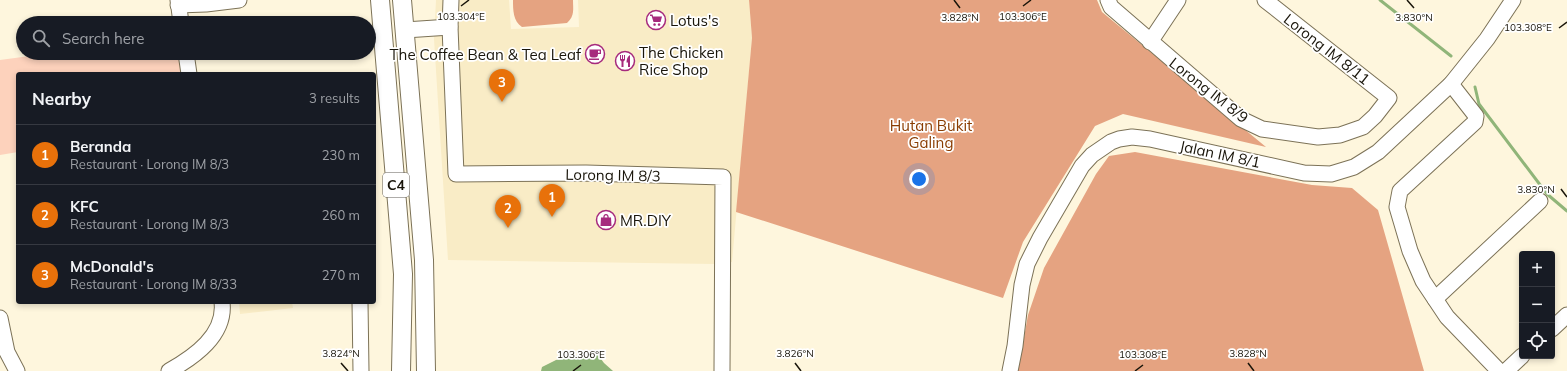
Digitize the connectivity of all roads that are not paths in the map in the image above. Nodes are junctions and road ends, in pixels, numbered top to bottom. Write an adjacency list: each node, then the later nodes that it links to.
1 (240, 0): 9 (street)
2 (380, 0): 30 (main road, C4)
3 (402, 0): 13 (main road, C4)
4 (451, 0): 12 (street)
5 (1108, 0): 14 (street, Lorong IM 8/9)
6 (1178, 0): 14 (street)
7 (1265, 0): 18 (street, Lorong IM 8/11)
8 (1513, 0): 17 (street, Jalan IM 8/1)
9 (206, 2): 10 (street)
10 (178, 3): 11 (street)
11 (180, 16)
12 (450, 27): 13 (street); 32 (street, Lorong IM 8/3)
13 (405, 30): 31 (main road, C4)
14 (1150, 42): 18 (street, Lorong IM 8/9)
15 (187, 60): 16 (street)
16 (189, 72)
17 (1451, 84): 20 (street); 33 (street, Jalan IM 8/1)
18 (1390, 98)
19 (1540, 201): 20 (street)
20 (1435, 300): 34 (street)
21 (222, 304): 28 (street)
22 (360, 304): 29 (street)
23 (1567, 315): 25 (street)
24 (0, 318): 27 (street)
25 (1555, 326)
26 (1519, 359): 35 (street)
27 (17, 371)
28 (169, 371)
29 (361, 371)
30 (401, 371)
31 (426, 371)
32 (722, 371)
33 (1010, 371)
34 (1499, 371)
35 (1506, 371)

